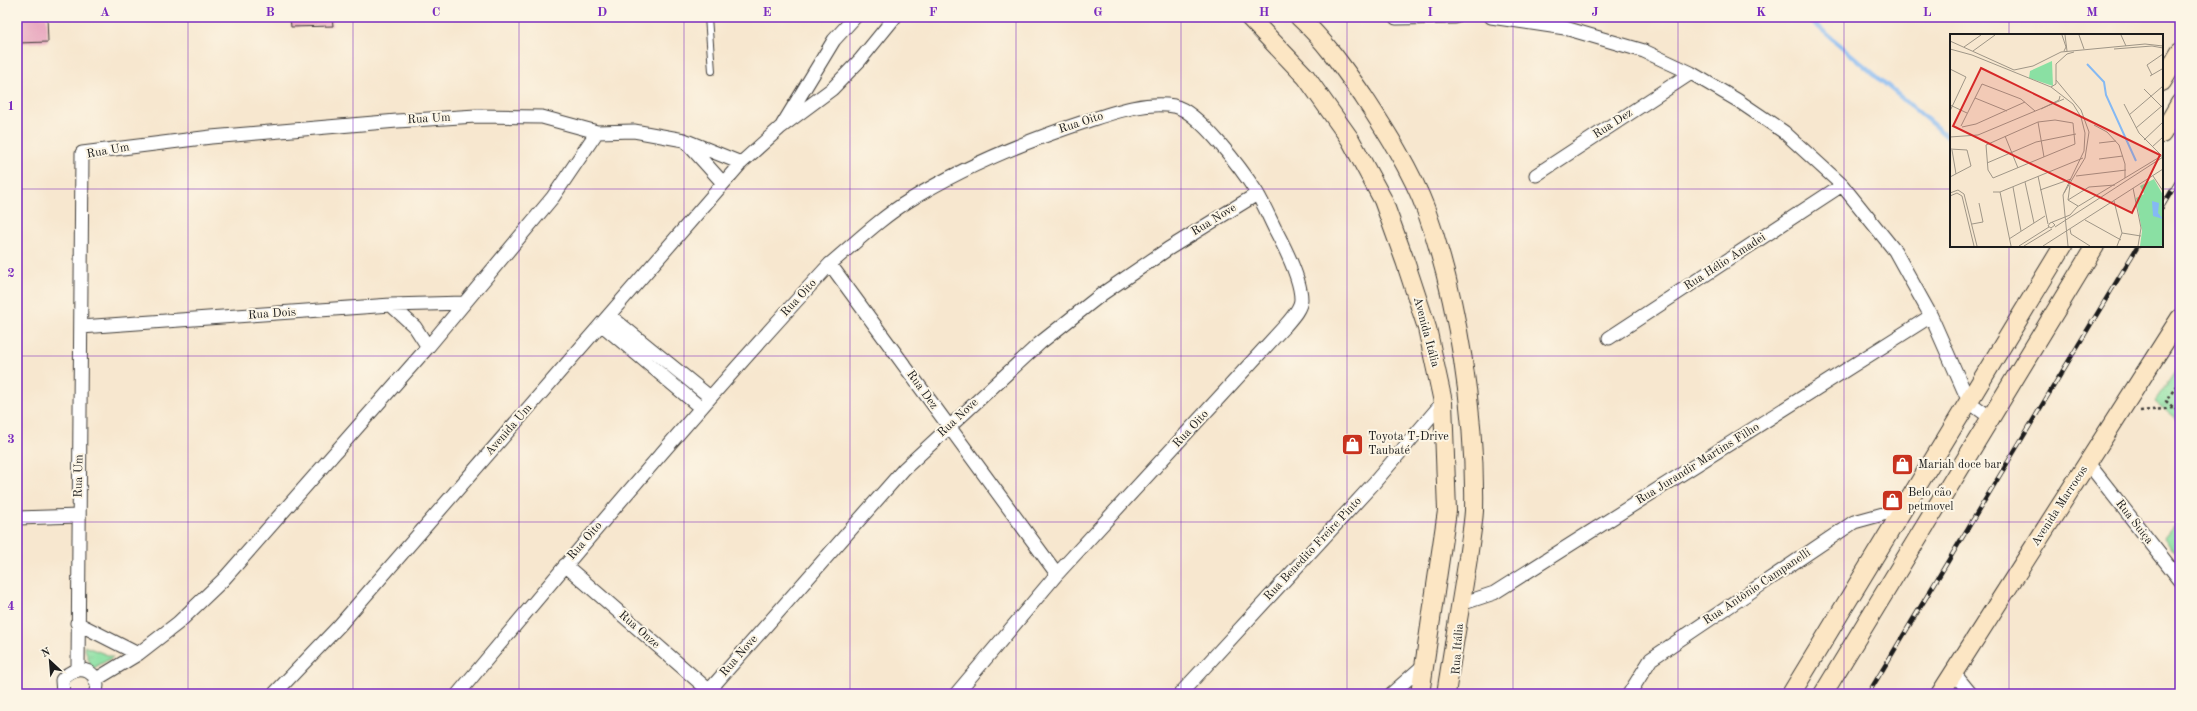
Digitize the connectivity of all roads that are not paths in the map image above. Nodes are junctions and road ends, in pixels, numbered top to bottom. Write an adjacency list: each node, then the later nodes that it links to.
1 (708, 17): 10 (lane)
2 (855, 17): 14 (street)
3 (895, 17): 14 (street)
4 (1249, 17): 35 (main road, Avenida Itália)
5 (1299, 17): 47 (main road)
6 (1455, 17): 8 (street)
7 (1491, 17): 11 (street)
8 (1396, 18)
9 (2180, 52): 12 (main road)
10 (712, 71)
11 (1691, 73): 19 (street, Rua Dez); 21 (street)
12 (2163, 80)
13 (2180, 104): 16 (main road)
14 (781, 127): 18 (street, Avenida Um)
15 (597, 132): 17 (street, Rua Um); 26 (street); 31 (street, Rua Um)
16 (2163, 132)
17 (684, 140): 18 (street, Rua Um); 20 (street)
18 (741, 163): 20 (street, Avenida Um)
19 (1536, 175)
20 (723, 183): 30 (street, Avenida Um)
21 (1842, 185): 28 (street); 32 (street, Rua Hélio Amadei)
22 (1257, 194): 25 (street, Rua Oito); 39 (street, Rua Nove); 45 (street, Rua Oito)
23 (2062, 247): 36 (main road)
24 (2094, 247): 38 (main road)
25 (830, 264): 34 (street, Rua Oito); 39 (street, Rua Dez)
26 (464, 303): 27 (street, Rua Dois); 33 (street)
27 (391, 305): 31 (street, Rua Dois); 33 (street)
28 (1931, 316): 36 (street); 47 (street, Rua Jurandir Martins Filho)
29 (2180, 318): 40 (main road, Avenida Marrocos)
30 (605, 320): 34 (street); 37 (street); 57 (street, Avenida Um)
31 (81, 327): 42 (street, Rua Um)
32 (1608, 338)
33 (428, 347): 49 (street)
34 (710, 397): 37 (street, Rua Oito)
35 (1443, 402): 50 (main road, Avenida Itália); 60 (street, Rua Benedito Freire Pinto)
36 (1969, 402): 38 (street); 41 (main road)
37 (701, 408): 44 (street, Rua Oito)
38 (1991, 418): 67 (main road)
39 (948, 427): 45 (street, Rua Dez); 54 (street, Rua Nove)
40 (2088, 463): 46 (street, Rua Suiça); 52 (main road, Avenida Marrocos)
41 (1905, 508): 65 (street, Rua Antônio Campanelli); 66 (main road)
42 (79, 516): 43 (street); 48 (street, Rua Um)
43 (17, 518)
44 (565, 565): 54 (street, Rua Onze); 58 (street, Rua Oito)
45 (1057, 574): 59 (street, Rua Oito)
46 (2180, 580)
47 (1461, 604): 63 (main road); 64 (street, Rua Itália)
48 (77, 623): 49 (street); 51 (street, Rua Um)
49 (138, 654): 53 (street)
50 (1425, 664): 61 (street); 62 (main road, Avenida Itália)
51 (78, 669): 53 (street); 55 (street)
52 (1953, 672): 68 (main road, Avenida Marrocos); 69 (street)
53 (95, 680): 56 (street)
54 (709, 693)
55 (63, 694)
56 (95, 694)
57 (274, 694)
58 (458, 694)
59 (956, 694)
60 (1180, 694)
61 (1391, 694)
62 (1420, 694)
63 (1446, 694)
64 (1455, 694)
65 (1629, 694)
66 (1791, 694)
67 (1823, 694)
68 (1940, 694)
69 (1972, 694)

